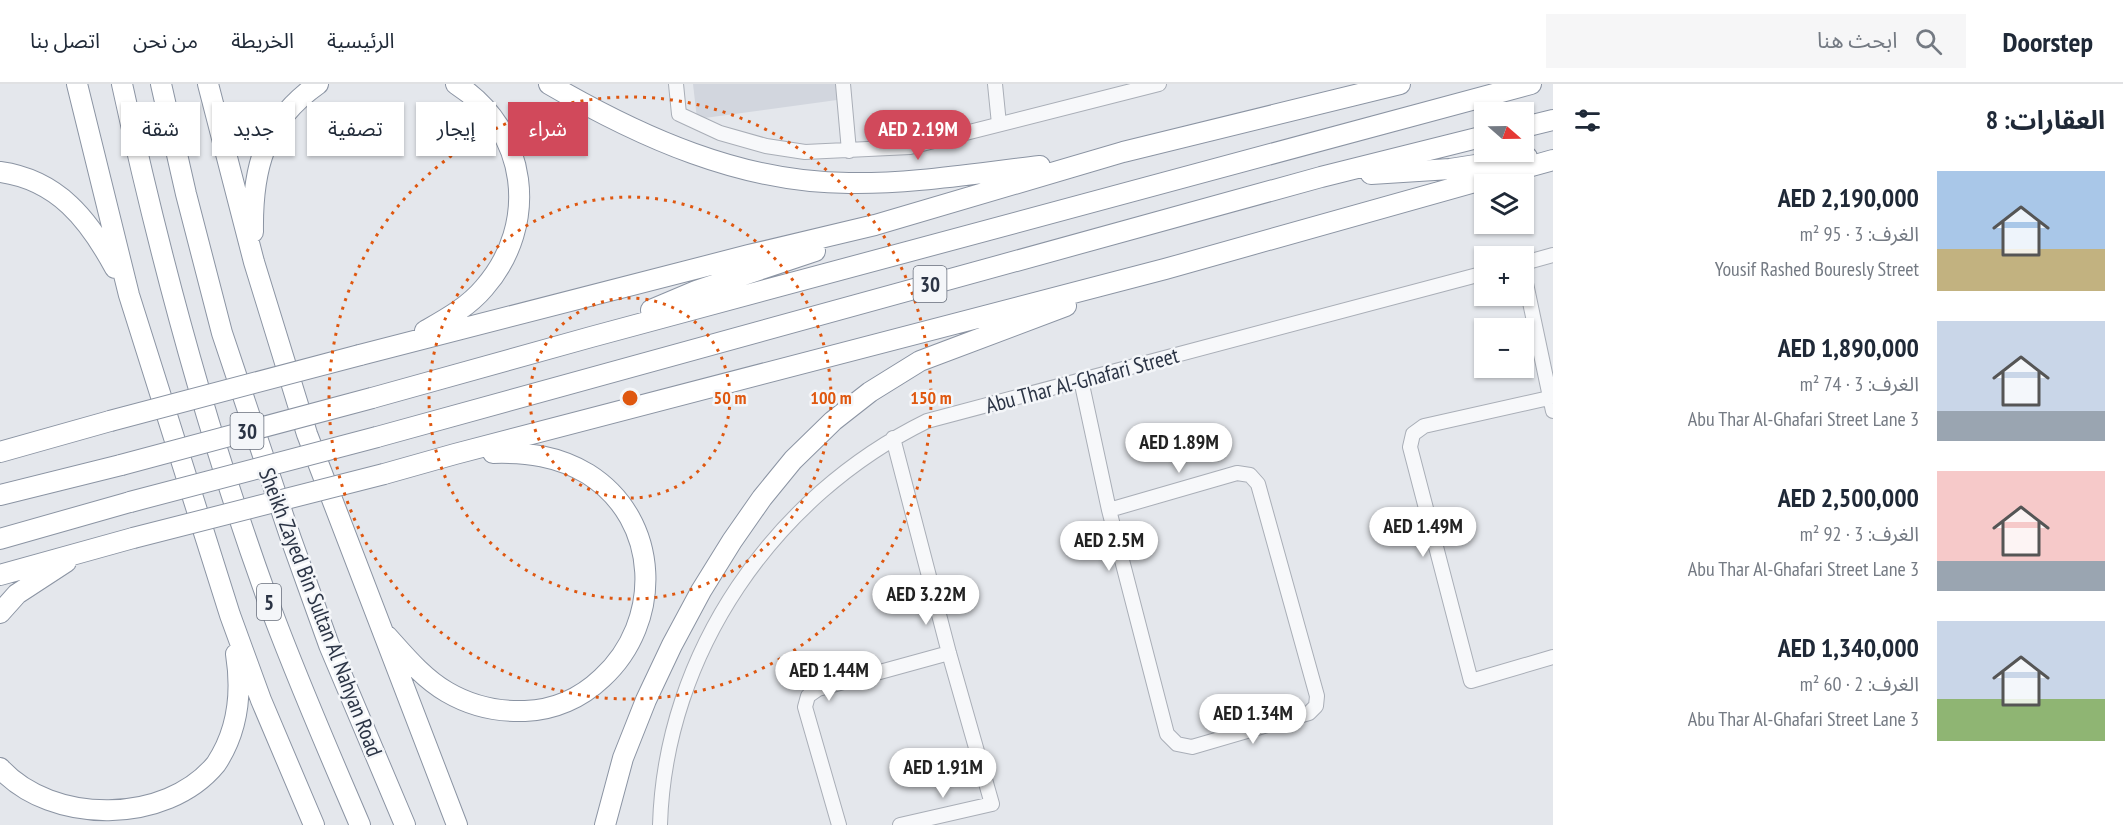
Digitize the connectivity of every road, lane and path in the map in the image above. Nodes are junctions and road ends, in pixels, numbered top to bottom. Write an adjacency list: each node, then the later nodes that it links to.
1 (77, 84): 30 (highway)
2 (122, 84): 53 (highway, Sheikh Zayed Bin Sultan Al Nahyan Road / 5)
3 (161, 84): 54 (highway, Sheikh Zayed Bin Sultan Al Nahyan Road / 5)
4 (208, 84): 27 (highway)
5 (318, 84): 27 (highway)
6 (456, 84): 33 (highway)
7 (549, 84): 21 (highway)
8 (676, 84): 18 (street)
9 (843, 84): 18 (street)
10 (995, 84): 15 (street)
11 (1159, 84): 15 (street)
12 (1400, 84): 21 (highway)
13 (1531, 84): 32 (highway, 30)
14 (1553, 120): 16 (highway)
15 (999, 124): 18 (street)
16 (1534, 125)
17 (1474, 139): 23 (highway, 30)
18 (849, 151)
19 (1553, 153): 23 (highway)
20 (1553, 160): 28 (highway)
21 (1087, 161): 24 (highway)
22 (0, 172): 30 (highway)
23 (1321, 177): 43 (highway, 30, bridge)
24 (875, 225): 32 (highway); 33 (highway)
25 (1553, 255): 26 (street)
26 (1534, 260)
27 (254, 262): 48 (highway)
28 (1165, 269): 40 (highway); 56 (highway)
29 (1474, 276): 34 (street, Abu Thar Al-Ghafari Street)
30 (129, 295): 47 (highway)
31 (1531, 306): 35 (street)
32 (591, 337): 41 (highway, 30, bridge)
33 (404, 343): 36 (highway, bridge)
34 (1082, 380): 37 (street, Abu Thar Al-Ghafari Street); 42 (street)
35 (1551, 405): 50 (street)
36 (68, 433): 38 (highway); 39 (highway)
37 (893, 438): 49 (street); 57 (street, Abu Thar Al-Ghafari Street)
38 (0, 440)
39 (0, 452)
40 (455, 454): 44 (highway, bridge); 48 (highway)
41 (0, 495)
42 (1109, 510): 42 (street)
43 (4, 538)
44 (81, 551): 45 (highway); 46 (highway)
45 (0, 575)
46 (0, 614)
47 (230, 615): 51 (highway); 52 (highway)
48 (381, 630): 55 (highway)
49 (949, 653): 58 (street); 59 (street)
50 (1553, 657)
51 (0, 768)
52 (314, 825)
53 (360, 825)
54 (405, 825)
55 (457, 825)
56 (605, 825)
57 (660, 825)
58 (839, 825)
59 (900, 825)

